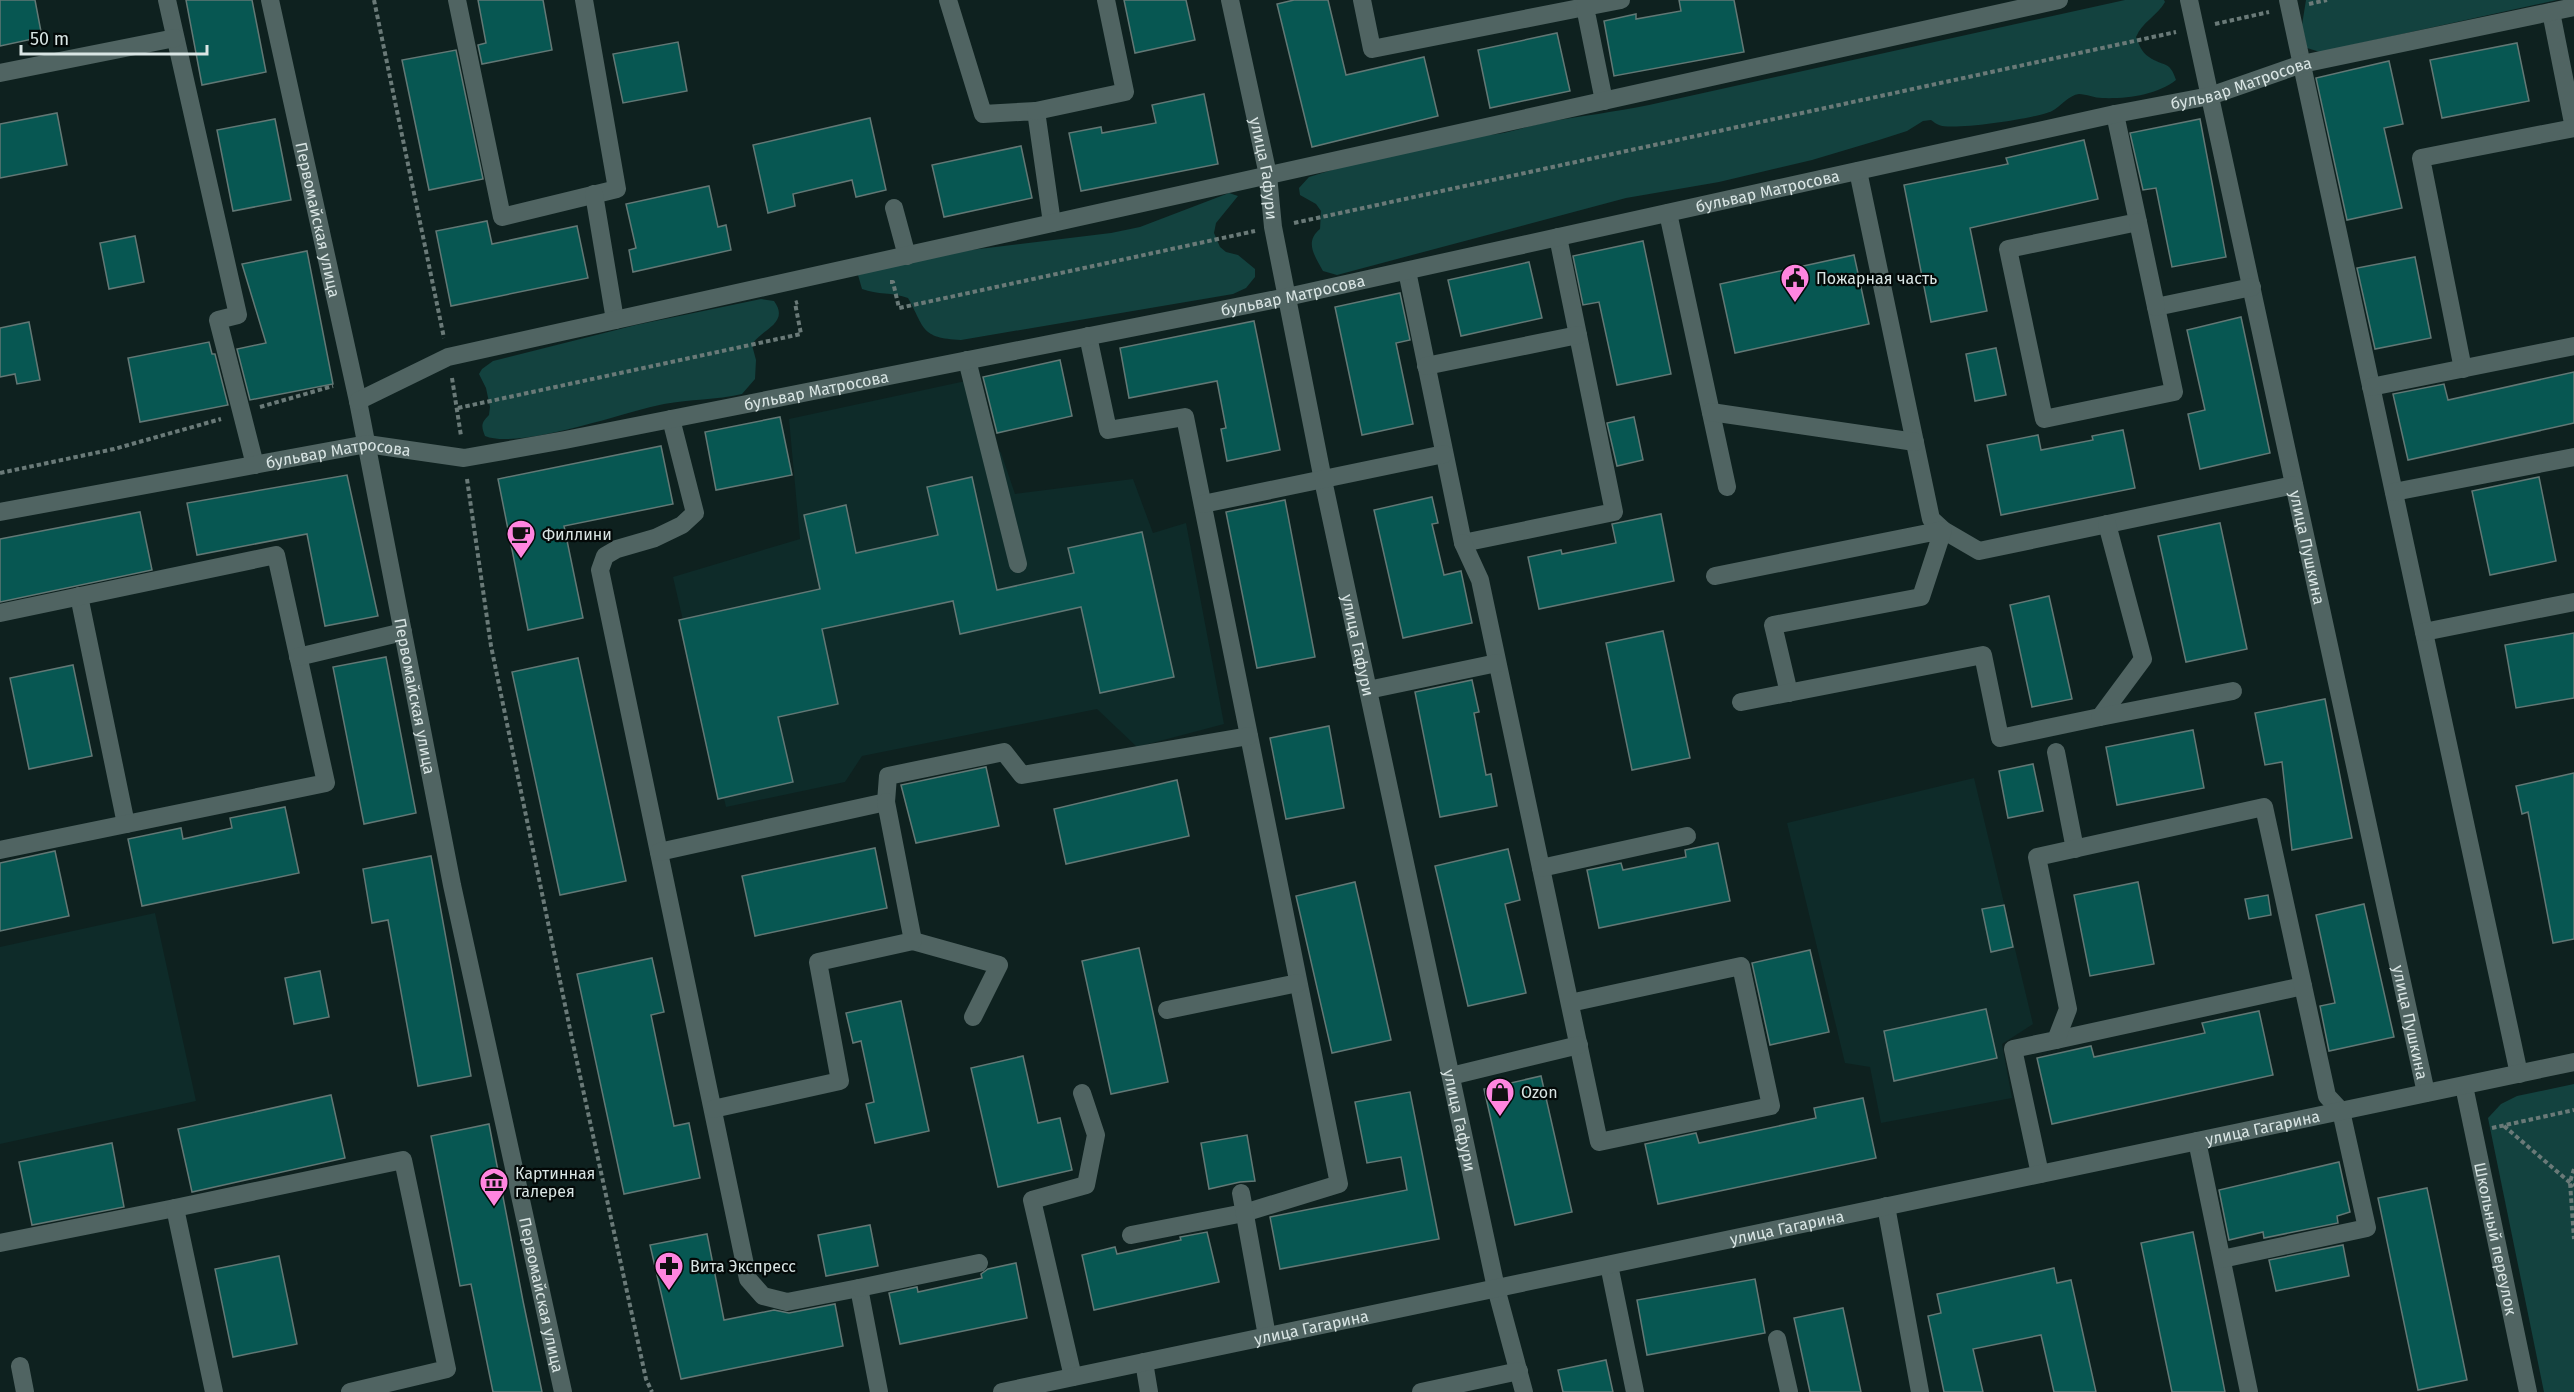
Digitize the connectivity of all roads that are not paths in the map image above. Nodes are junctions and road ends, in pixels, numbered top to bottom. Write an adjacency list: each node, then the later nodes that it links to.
1 (166, 0): 16 (street)
2 (270, 0): 45 (street, Первомайская улица)
3 (457, 0): 26 (street)
4 (584, 0): 26 (street)
5 (948, 0): 21 (street)
6 (1106, 0): 21 (street)
7 (1230, 0): 25 (street, улица Гафури)
8 (1362, 0): 13 (street)
9 (1621, 0): 13 (street)
10 (2060, 0): 20 (street)
11 (2189, 0): 19 (street, улица Пушкина)
12 (2289, 4): 17 (street)
13 (1585, 7): 20 (street)
14 (2574, 8): 15 (street, бульвар Матросова)
15 (2552, 12): 17 (street, бульвар Матросова); 23 (street)
16 (175, 38): 18 (street); 52 (street)
17 (2302, 64): 19 (street, бульвар Матросова); 44 (street)
18 (0, 73)
19 (2210, 96): 22 (street, бульвар Матросова); 34 (street, улица Пушкина)
20 (1604, 101): 25 (street)
21 (1036, 111): 30 (street)
22 (2115, 114): 24 (street, бульвар Матросова); 29 (street)
23 (2574, 128): 43 (street)
24 (1858, 171): 28 (street, бульвар Матросова); 48 (street)
25 (1268, 176): 30 (street); 35 (street, улица Гафури)
26 (594, 194): 37 (street)
27 (894, 208): 32 (street)
28 (1668, 213): 31 (street, бульвар Матросова); 46 (street)
29 (2138, 222): 36 (street); 36 (street)
30 (1052, 223): 32 (street)
31 (1558, 237): 33 (street, бульвар Матросова); 38 (street)
32 (907, 256): 37 (street)
33 (1407, 271): 35 (street, бульвар Матросова); 42 (street)
34 (2252, 287): 36 (street); 54 (street, улица Пушкина)
35 (1287, 297): 39 (street, бульвар Матросова); 53 (street, улица Гафури)
36 (2156, 307)
37 (615, 320): 45 (street)
38 (1578, 335): 42 (street); 61 (street)
39 (1088, 336): 41 (street, бульвар Матросова); 57 (street)
40 (2574, 346): 43 (street)
41 (967, 360): 47 (street, бульвар Матросова); 62 (street)
42 (1426, 366): 50 (street)
43 (2463, 369): 44 (street)
44 (2371, 387): 56 (street)
45 (358, 401): 49 (street, Первомайская улица)
46 (1711, 412): 48 (street); 55 (street)
47 (671, 419): 49 (street, бульвар Матросова); 83 (street)
48 (1915, 442): 60 (street)
49 (367, 444): 52 (street, бульвар Матросова); 67 (street, Первомайская улица)
50 (1444, 454): 53 (street); 61 (street)
51 (2574, 457): 56 (street)
52 (255, 465): 58 (street, бульвар Матросова)
53 (1323, 480): 57 (street); 71 (street, улица Гафури)
54 (2294, 485): 59 (street); 98 (street, улица Пушкина)
55 (1727, 487)
56 (2394, 492): 68 (street)
57 (1203, 504): 76 (street)
58 (0, 512)
59 (2107, 524): 60 (street); 75 (street)
60 (1943, 530): 63 (street); 73 (street)
61 (1463, 543): 70 (street)
62 (1018, 564)
63 (1715, 576)
64 (79, 597): 66 (street); 69 (street); 79 (street)
65 (2574, 602): 68 (street)
66 (0, 613)
67 (403, 632): 69 (street); 124 (street, Первомайская улица)
68 (2424, 632): 94 (street)
69 (298, 657): 79 (street)
70 (1497, 663): 71 (street); 84 (street)
71 (1368, 690): 95 (street, улица Гафури)
72 (2233, 691): 75 (street)
73 (1789, 693): 74 (street); 75 (street)
74 (1742, 702)
75 (2100, 717)
76 (1249, 736): 78 (street); 86 (street)
77 (2056, 752): 81 (street)
78 (886, 802): 83 (street); 85 (street)
79 (126, 824): 82 (street)
80 (1687, 836): 84 (street)
81 (2075, 849): 87 (street); 91 (street)
82 (0, 850)
83 (659, 852): 99 (street)
84 (1541, 868): 88 (street)
85 (913, 941): 90 (street); 99 (street)
86 (1298, 983): 89 (street); 106 (street)
87 (2303, 986): 91 (street); 100 (street)
88 (1570, 1003): 92 (street); 92 (street)
89 (1167, 1010)
90 (973, 1017)
91 (2056, 1040): 102 (street)
92 (1579, 1045): 95 (street)
93 (2574, 1062): 94 (street, улица Гагарина)
94 (2518, 1074): 96 (street, улица Гагарина)
95 (1450, 1076): 113 (street, улица Гафури)
96 (2464, 1086): 98 (street, улица Гагарина); 134 (street, Школьный переулок)
97 (1082, 1093): 119 (street)
98 (2426, 1093): 100 (street, улица Гагарина)
99 (713, 1109): 112 (street)
100 (2341, 1111): 101 (street, улица Гагарина); 109 (street)
101 (2198, 1141): 102 (street, улица Гагарина); 109 (street)
102 (2040, 1174): 104 (street, улица Гагарина)
103 (1241, 1193): 106 (street)
104 (1886, 1206): 111 (street, улица Гагарина); 132 (street)
105 (175, 1208): 108 (street); 122 (street); 123 (street)
106 (1244, 1213): 107 (street); 114 (street)
107 (1131, 1236)
108 (0, 1243)
109 (2222, 1258): 133 (street)
110 (979, 1263): 112 (street)
111 (1609, 1265): 113 (street, улица Гагарина); 130 (street)
112 (859, 1288): 125 (street)
113 (1496, 1288): 114 (street, улица Гагарина); 118 (street, улица Гафури)
114 (1267, 1336): 116 (street, улица Гагарина)
115 (1777, 1339): 131 (street)
116 (1144, 1362): 119 (street, улица Гагарина); 127 (street)
117 (20, 1366): 121 (street)
118 (1519, 1371): 128 (street); 129 (street, улица Гафури)
119 (1073, 1377): 120 (street, улица Гагарина)
120 (1033, 1389): 126 (street, улица Гагарина)
121 (24, 1392)
122 (214, 1392)
123 (350, 1392)
124 (563, 1392)
125 (879, 1392)
126 (1002, 1392)
127 (1149, 1392)
128 (1421, 1392)
129 (1524, 1392)
130 (1635, 1392)
131 (1788, 1392)
132 (1920, 1392)
133 (2249, 1392)
134 (2528, 1392)

